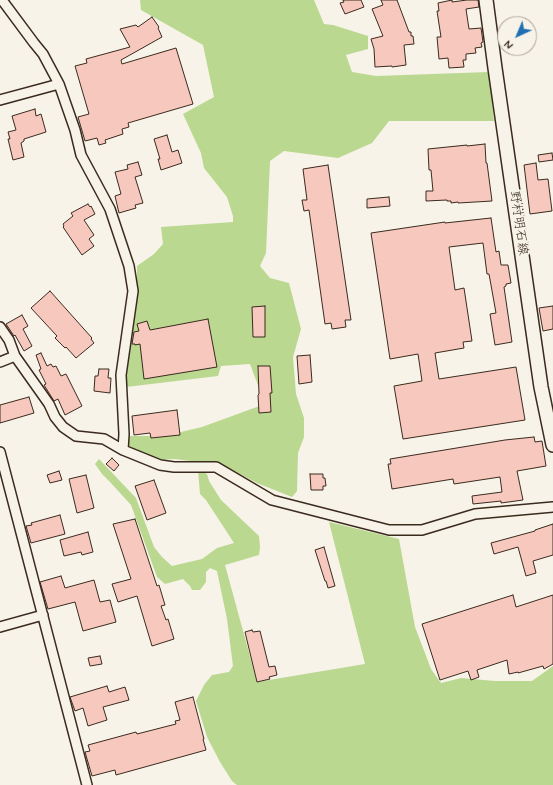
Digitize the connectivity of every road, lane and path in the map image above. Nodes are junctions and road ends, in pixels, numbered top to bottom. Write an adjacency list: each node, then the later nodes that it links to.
1 (2, 0): 3 (street)
2 (486, 0): 8 (main road, 野村明石線)
3 (59, 84): 4 (street); 9 (street)
4 (0, 100)
5 (0, 327): 6 (street)
6 (15, 356): 7 (street); 9 (street)
7 (0, 362)
8 (553, 445)
9 (123, 450): 11 (street)
10 (0, 452): 12 (street)
11 (553, 507)
12 (43, 615): 13 (street); 14 (street)
13 (0, 627)
14 (87, 785)

